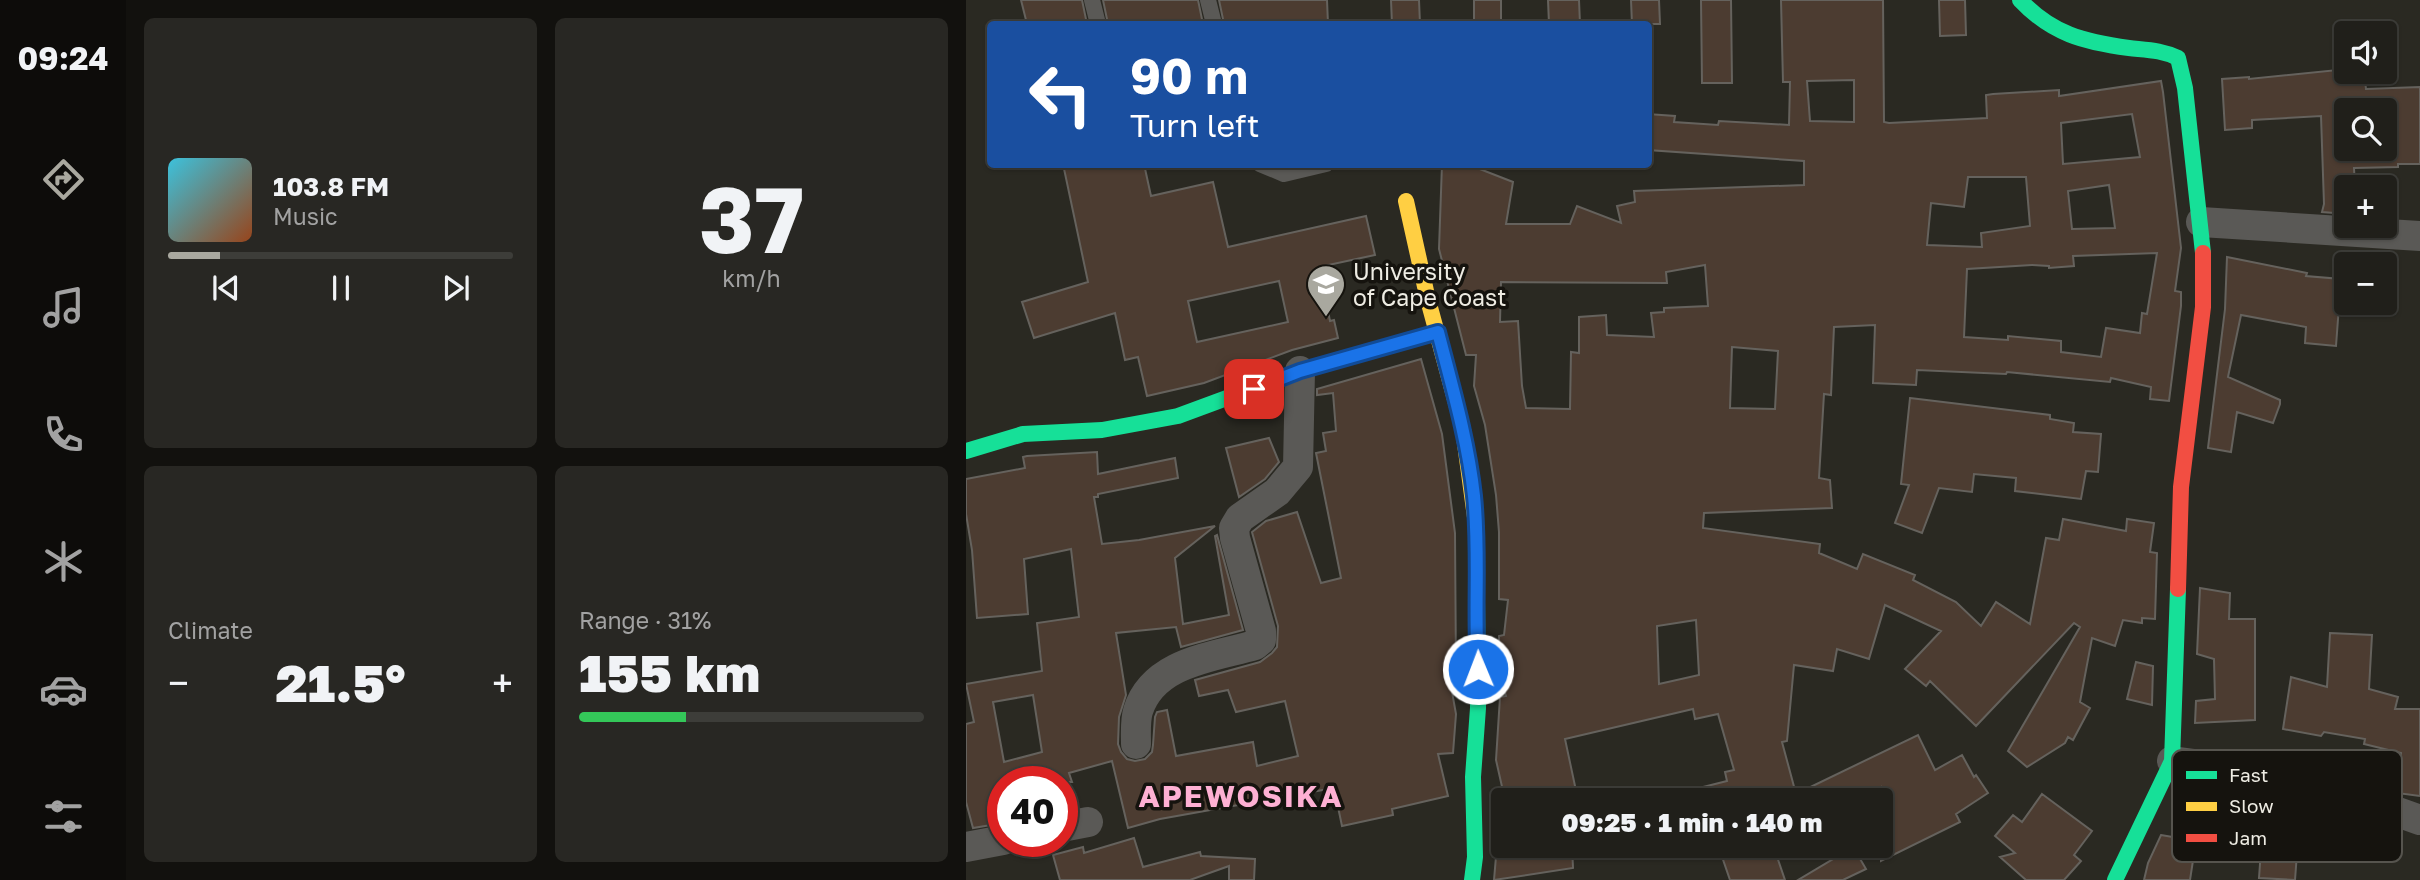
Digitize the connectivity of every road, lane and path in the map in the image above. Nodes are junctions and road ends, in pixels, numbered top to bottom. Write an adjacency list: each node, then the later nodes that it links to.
1 (1092, 0): 4 (lane)
2 (1208, 0): 5 (lane)
3 (2020, 0): 9 (street)
4 (1097, 21)
5 (1213, 21)
6 (1269, 168): 7 (lane)
7 (1309, 168)
8 (1406, 201): 11 (street)
9 (2201, 222): 10 (street); 15 (street)
10 (2420, 236)
11 (1438, 332): 12 (street); 21 (street)
12 (1300, 371): 13 (street); 14 (street)
13 (966, 451)
14 (1136, 744)
15 (2172, 750)
16 (2172, 761): 22 (street)
17 (2402, 814): 18 (street)
18 (2420, 820)
19 (987, 843): 20 (street)
20 (966, 847)
21 (1472, 880)
22 (2115, 880)

